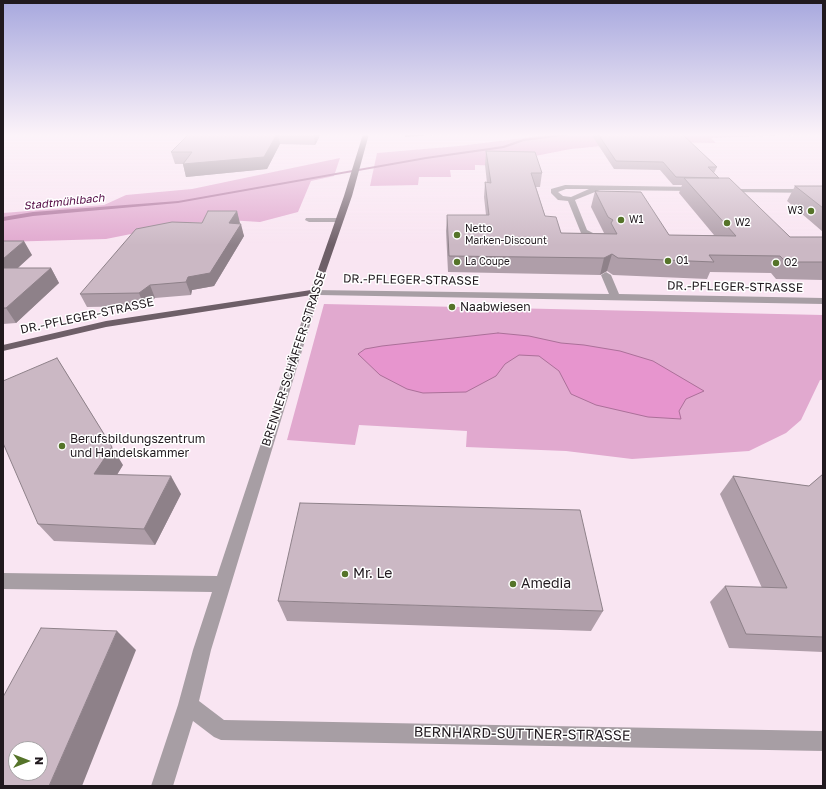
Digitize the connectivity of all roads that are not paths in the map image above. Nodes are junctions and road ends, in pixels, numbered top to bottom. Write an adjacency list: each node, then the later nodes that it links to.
1 (355, 171): 8 (main road, BRENNER-SCHÄFFER-STRASSE)
2 (598, 188): 3 (street); 6 (street); 6 (street)
3 (705, 190)
4 (713, 190): 5 (street)
5 (823, 191)
6 (571, 199): 9 (street)
7 (309, 220): 8 (street)
8 (339, 220): 11 (main road, BRENNER-SCHÄFFER-STRASSE)
9 (603, 237)
10 (606, 275): 12 (street)
11 (315, 292): 12 (street, DR.-PFLEGER-STRASSE); 14 (main road, DR.-PFLEGER-STRASSE); 16 (street, BRENNER-SCHÄFFER-STRASSE)
12 (615, 297): 13 (street, DR.-PFLEGER-STRASSE)
13 (823, 302)
14 (3, 348)
15 (3, 581): 16 (street)
16 (224, 584): 17 (street, BRENNER-SCHÄFFER-STRASSE)
17 (188, 705): 18 (street, BERNHARD-SUTTNER-STRASSE); 19 (street, BRENNER-SCHÄFFER-STRASSE)
18 (823, 741)
19 (162, 786)

